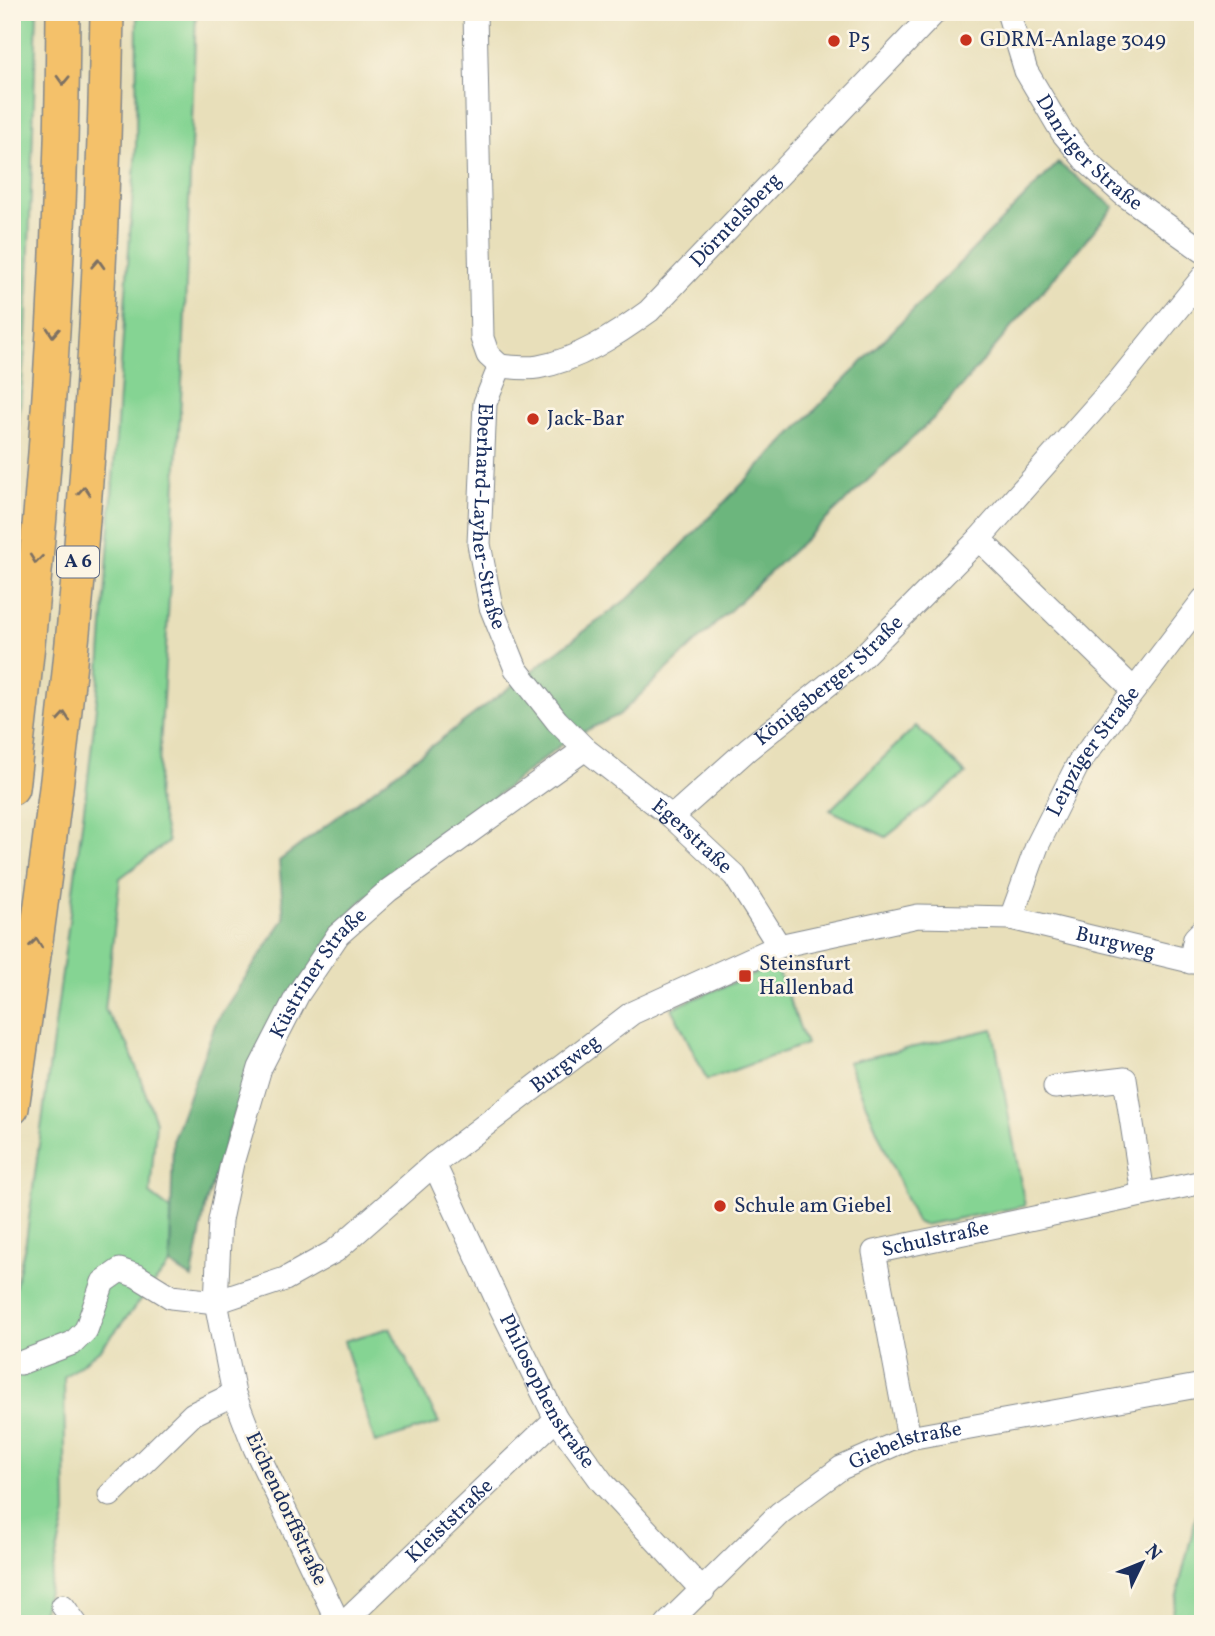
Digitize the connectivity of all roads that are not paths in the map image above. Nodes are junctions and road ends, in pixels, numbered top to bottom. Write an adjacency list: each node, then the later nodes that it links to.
1 (64, 12): 13 (highway, A 6, one-way to 13)
2 (107, 12): 20 (highway, A 6, one-way to 2)
3 (475, 12): 8 (street)
4 (935, 12): 8 (street, Dörntelsberg)
5 (1014, 17): 6 (street, Danziger Straße)
6 (1203, 251)
7 (1203, 277): 9 (street, Königsberger Straße)
8 (500, 366): 12 (street, Eberhard-Layher-Straße)
9 (979, 538): 11 (street); 14 (street, Königsberger Straße)
10 (1203, 600): 11 (street, Leipziger Straße)
11 (1134, 690): 15 (street, Leipziger Straße)
12 (585, 749): 14 (street, Egerstraße); 24 (street, Küstriner Straße)
13 (12, 788)
14 (672, 817): 17 (street, Egerstraße)
15 (1011, 918): 17 (street, Burgweg); 18 (street, Burgweg)
16 (1203, 930): 18 (street)
17 (779, 946): 21 (street, Burgweg)
18 (1196, 963)
19 (1055, 1087): 23 (street)
20 (12, 1108)
21 (434, 1164): 24 (street, Burgweg); 28 (street, Philosophenstraße)
22 (1203, 1182): 23 (street, Schulstraße)
23 (1143, 1194): 29 (street, Schulstraße)
24 (216, 1302): 25 (street, Burgweg); 27 (street, Eichendorffstraße)
25 (20, 1363)
26 (1203, 1385): 29 (street, Giebelstraße)
27 (234, 1394): 30 (street); 32 (street, Eichendorffstraße)
28 (556, 1419): 31 (street, Philosophenstraße); 32 (street, Kleiststraße)
29 (909, 1438): 31 (street, Giebelstraße)
30 (110, 1494)
31 (703, 1591): 33 (street, Giebelstraße)
32 (341, 1624)
33 (667, 1624)

